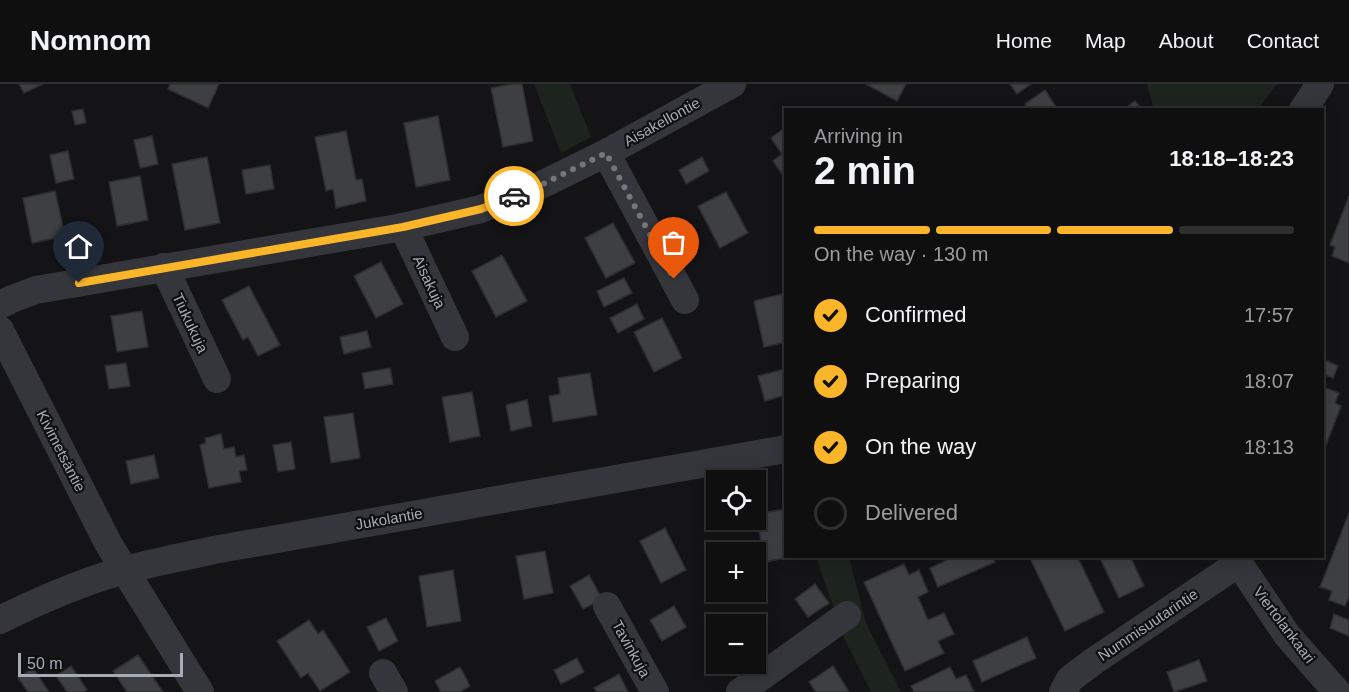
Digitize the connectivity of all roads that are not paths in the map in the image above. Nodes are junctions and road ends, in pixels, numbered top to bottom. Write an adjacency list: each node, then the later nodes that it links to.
1 (732, 84): 4 (street, Aisakellontie)
2 (1320, 84): 3 (street)
3 (1304, 108)
4 (606, 153): 5 (street, Aisakellontie); 7 (street)
5 (403, 227): 6 (street, Aisakellontie); 10 (street, Aisakuja)
6 (164, 267): 8 (street, Aisakellontie); 11 (street, Tiukukuja)
7 (685, 300)
8 (0, 305)
9 (0, 330): 14 (street, Kivimetsäntie)
10 (455, 337)
11 (217, 379)
12 (784, 449): 14 (street, Jukolantie)
13 (1237, 560): 21 (street, Nummisuutarintie); 22 (street, Viertolankaari)
14 (123, 571): 17 (street, Jukolantie); 18 (street, Kivimetsäntie)
15 (607, 606): 19 (street, Tavinkuja)
16 (848, 615): 20 (street)
17 (0, 620)
18 (200, 692)
19 (655, 692)
20 (740, 692)
21 (1063, 692)
22 (1337, 692)

